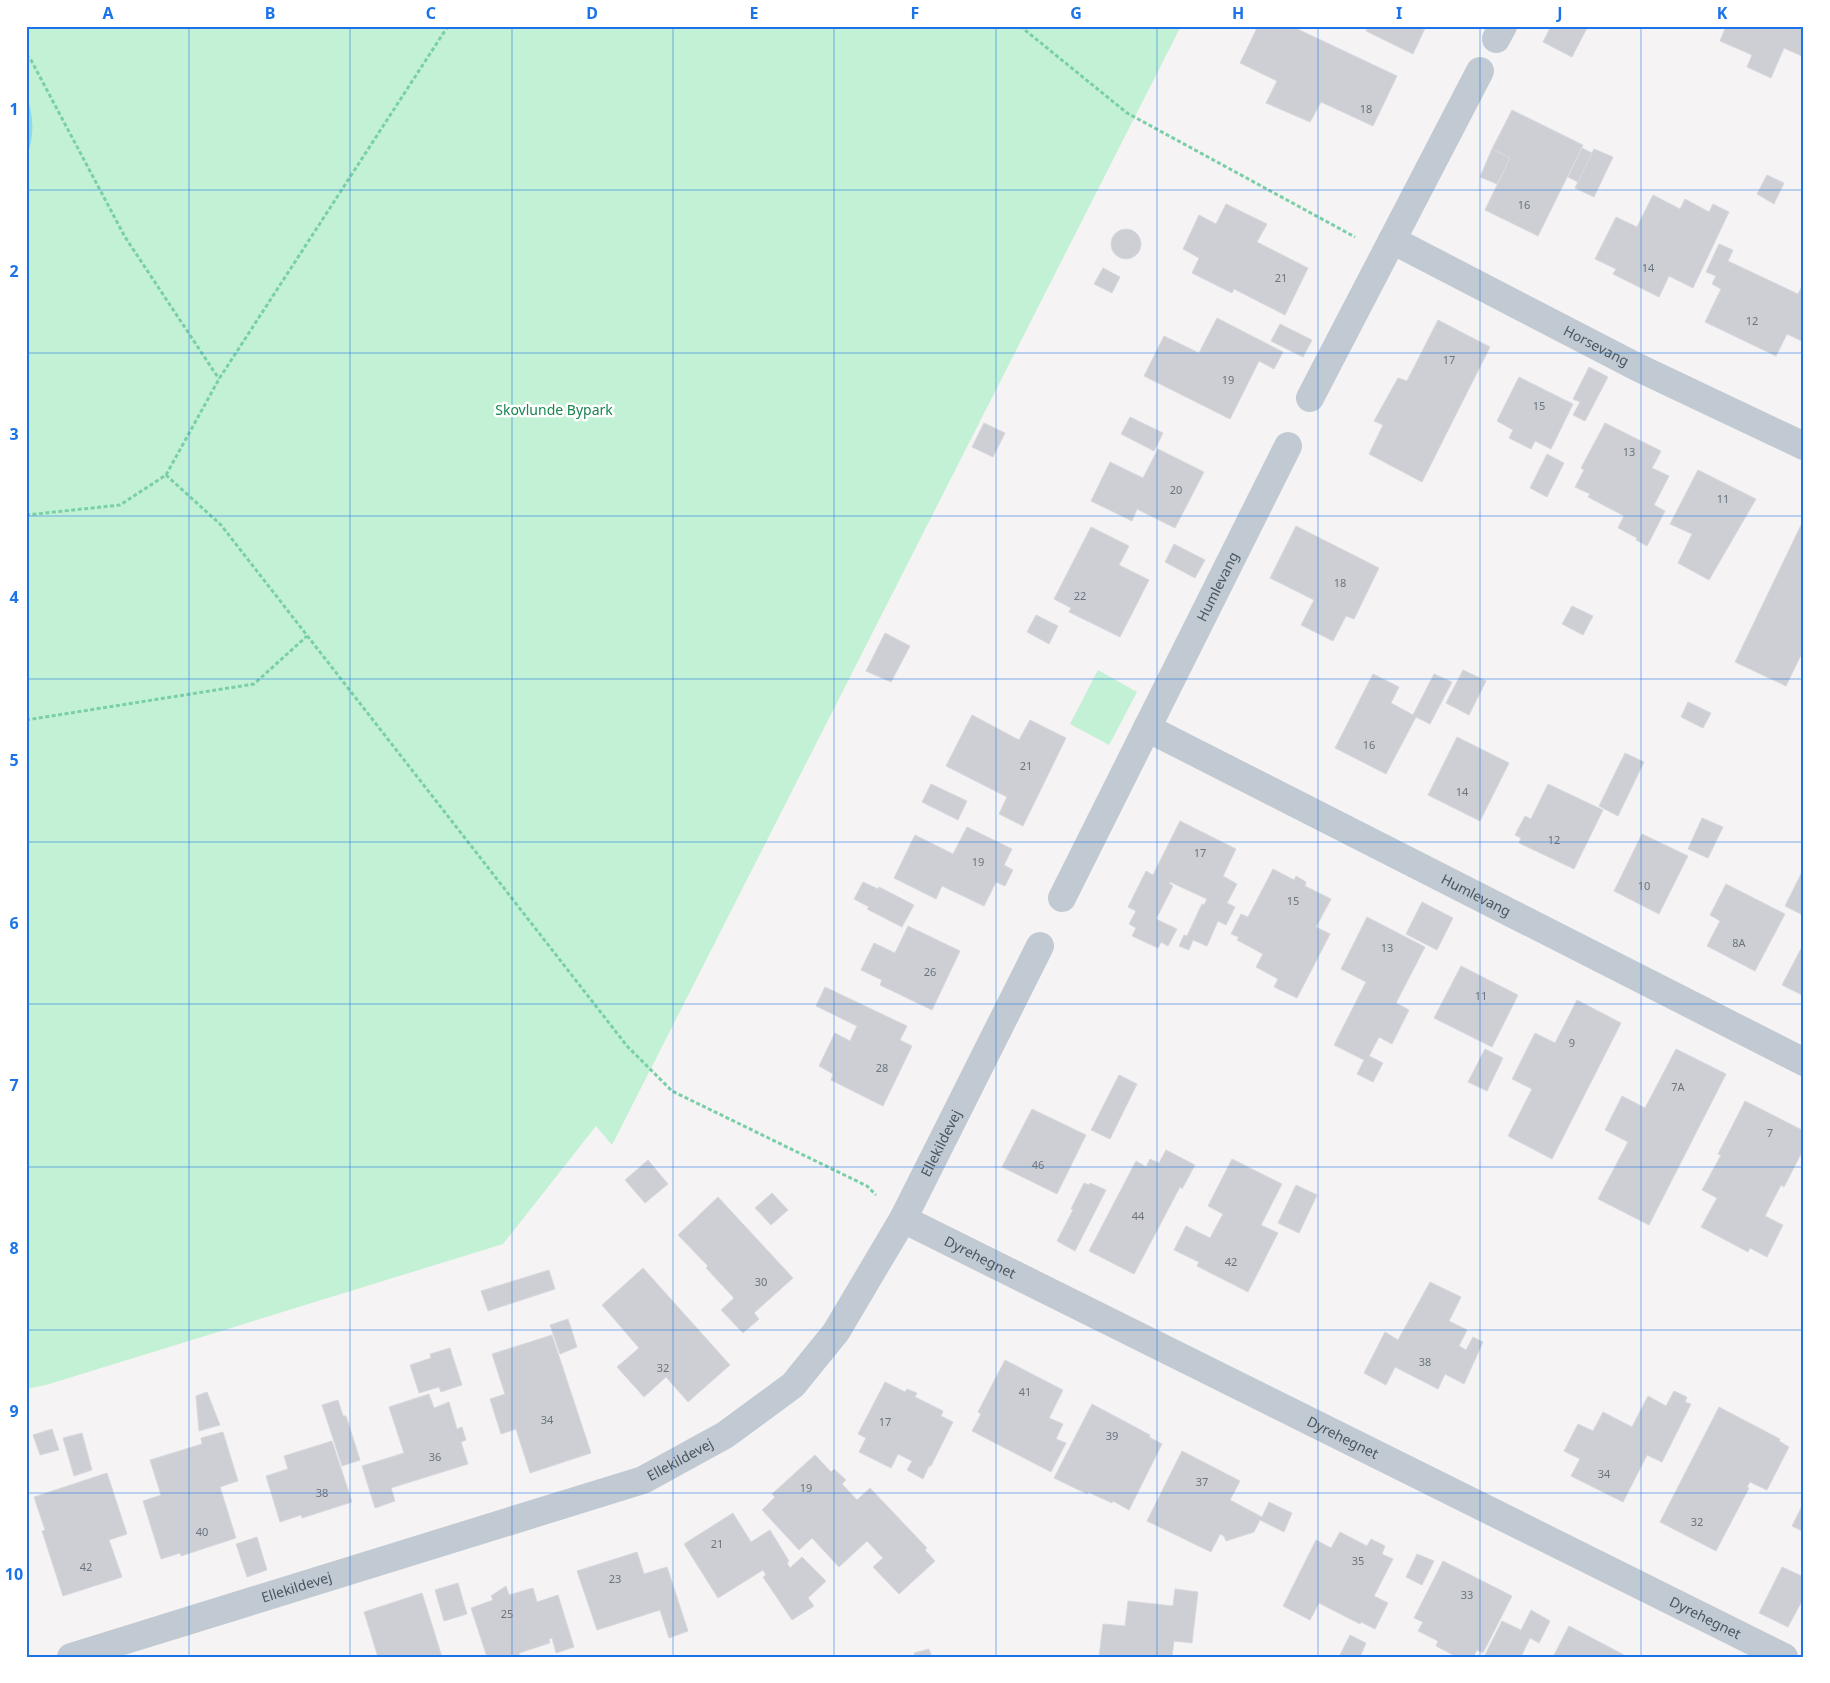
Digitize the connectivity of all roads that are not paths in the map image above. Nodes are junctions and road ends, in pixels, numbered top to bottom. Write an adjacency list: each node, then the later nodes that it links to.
1 (1480, 71): 2 (street)
2 (1389, 246): 3 (street); 5 (street, Horsevang)
3 (1310, 398)
4 (1288, 446): 6 (street, Humlevang)
5 (1804, 446)
6 (1147, 728): 7 (street, Humlevang); 9 (street, Humlevang)
7 (1062, 898)
8 (1040, 946): 10 (street, Ellekildevej)
9 (1804, 1062)
10 (903, 1219): 11 (street, Ellekildevej); 12 (street, Dyrehegnet)
11 (71, 1657)
12 (1784, 1657)

